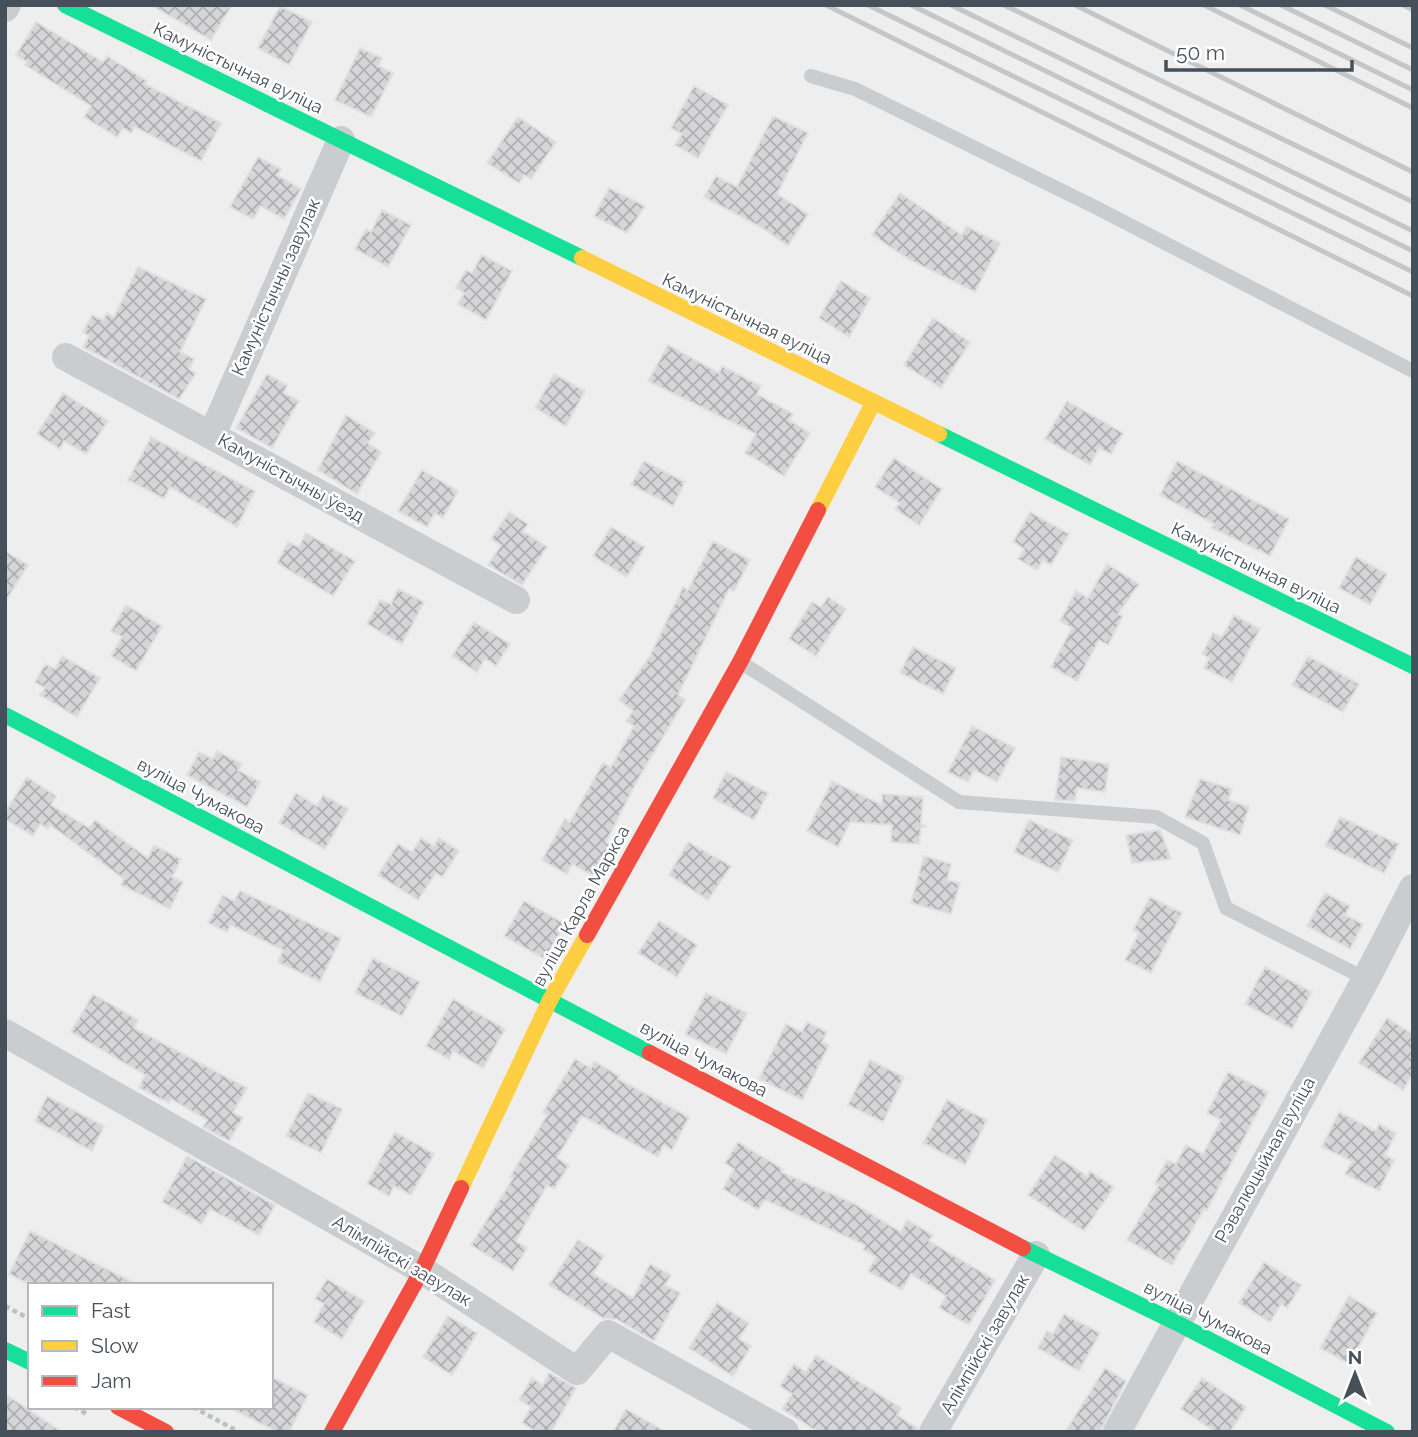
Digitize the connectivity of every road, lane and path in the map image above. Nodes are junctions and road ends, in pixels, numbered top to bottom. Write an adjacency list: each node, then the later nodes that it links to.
1 (65, 5): 3 (street, Камуністычная вуліца)
2 (811, 76): 5 (lane)
3 (341, 140): 6 (street, Камуністычная вуліца); 7 (street, Камуністычны завулак)
4 (66, 357): 7 (street, Камуністычны ўезд)
5 (1413, 371)
6 (873, 403): 9 (street, вуліца Карла Маркса); 10 (street, Камуністычная вуліца)
7 (212, 435): 8 (street, Камуністычны ўезд)
8 (516, 600)
9 (740, 662): 13 (lane); 14 (street, вуліца Карла Маркса)
10 (1413, 666)
11 (5, 715): 14 (street, вуліца Чумакова)
12 (1413, 888): 13 (street, Рэвалюцыйная вуліца)
13 (1366, 979): 20 (street, Рэвалюцыйная вуліца)
14 (550, 1000): 16 (street, вуліца Чумакова); 17 (street, вуліца Карла Маркса)
15 (5, 1033): 17 (street, Алімпійскі завулак)
16 (1036, 1255): 20 (street, вуліца Чумакова); 29 (street, Алімпійскі завулак)
17 (422, 1270): 27 (street, вуліца Карла Маркса); 28 (street, Алімпійскі завулак)
18 (5, 1306): 19 (path)
19 (28, 1318)
20 (1175, 1322): 30 (street, Рэвалюцыйная вуліца); 31 (street, вуліца Чумакова)
21 (5, 1350): 22 (street)
22 (28, 1361)
23 (122, 1409): 25 (street)
24 (197, 1409): 26 (path)
25 (166, 1432)
26 (239, 1432)
27 (332, 1432)
28 (785, 1432)
29 (933, 1432)
30 (1117, 1432)
31 (1387, 1432)

